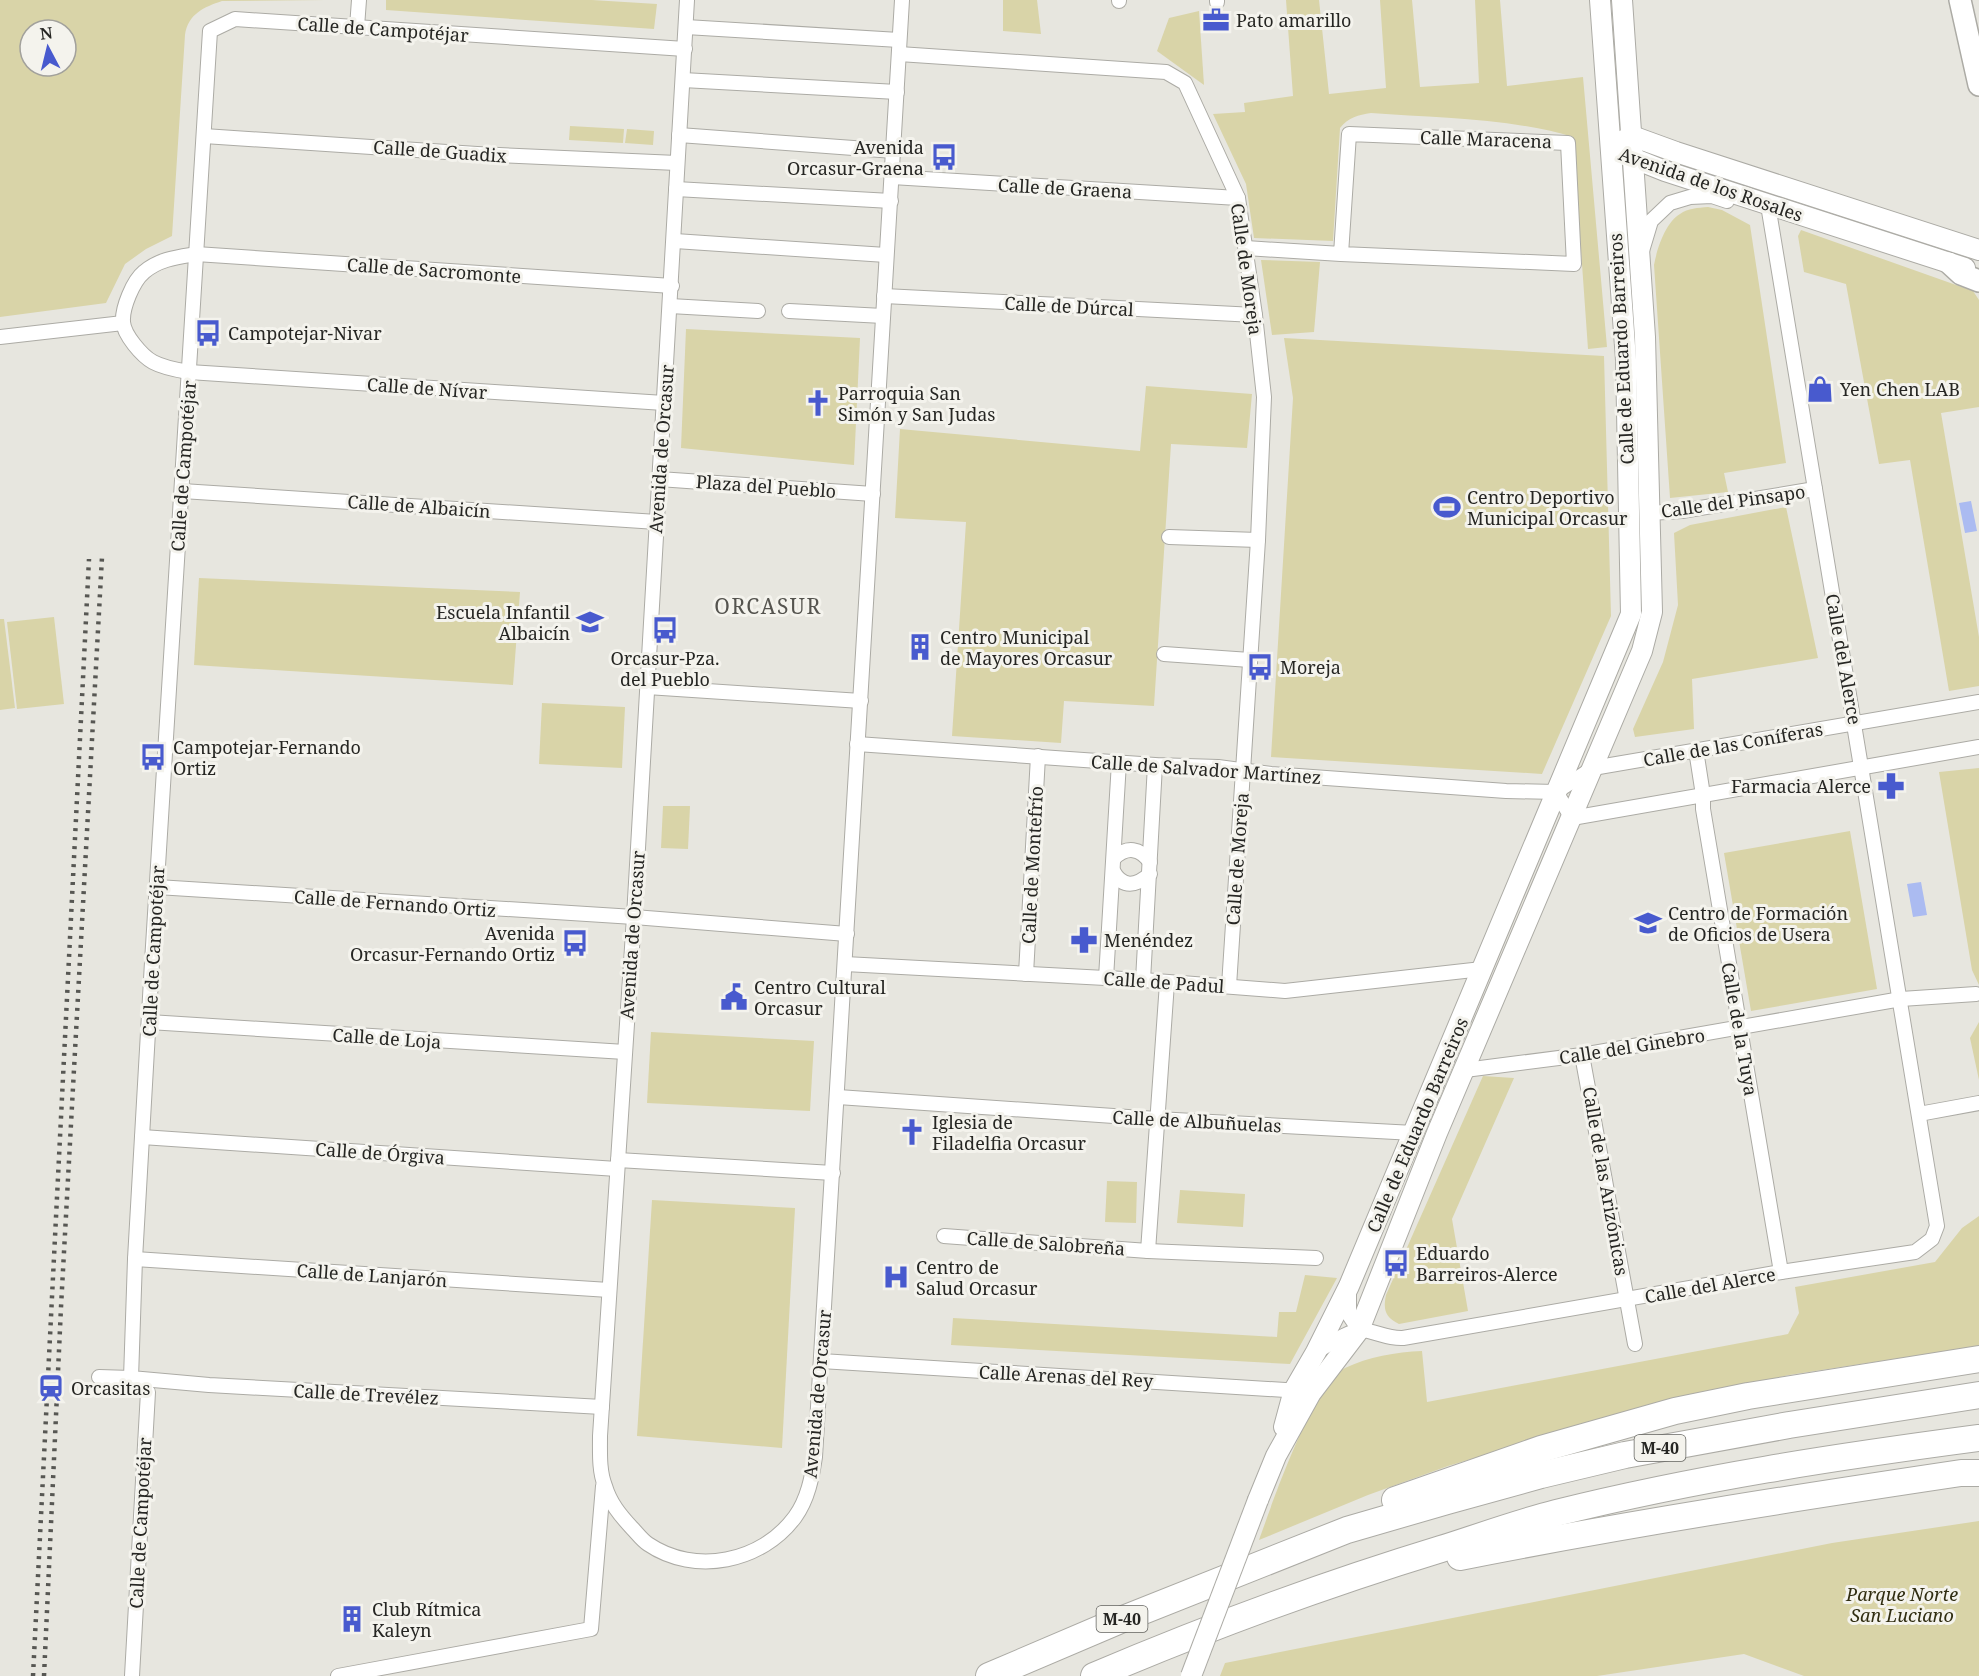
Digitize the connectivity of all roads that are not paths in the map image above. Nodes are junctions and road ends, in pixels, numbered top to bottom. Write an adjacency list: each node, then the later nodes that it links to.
1 (359, 0): 7 (street)
2 (687, 0): 8 (street, Avenida de Orcasur)
3 (902, 0): 9 (street, Avenida de Orcasur)
4 (1600, 0): 18 (street, Calle de Eduardo Barreiros)
5 (1622, 0): 17 (street, Calle de Eduardo Barreiros)
6 (1960, 0): 13 (main road)
7 (357, 27): 10 (street, Calle de Campotéjar); 16 (street, Calle de Campotéjar)
8 (686, 27): 9 (street); 10 (street, Avenida de Orcasur)
9 (899, 40): 11 (street, Avenida de Orcasur)
10 (684, 49): 12 (street, Avenida de Orcasur)
11 (899, 54): 14 (street, Avenida de Orcasur); 24 (street, Calle de Moreja)
12 (683, 80): 14 (street); 15 (street, Avenida de Orcasur)
13 (1979, 85)
14 (897, 92): 19 (street, Avenida de Orcasur)
15 (679, 135): 19 (street); 21 (street, Avenida de Orcasur)
16 (204, 136): 21 (street, Calle de Guadix); 30 (street, Calle de Campotéjar)
17 (1632, 136): 18 (street, Avenida de los Rosales); 20 (street, Calle de Eduardo Barreiros); 29 (street, Avenida de los Rosales)
18 (1609, 148): 20 (street, Avenida de los Rosales); 71 (street, Calle de Eduardo Barreiros)
19 (894, 151): 22 (street, Avenida de Orcasur)
20 (1634, 159): 26 (street, Avenida de los Rosales); 33 (street, Calle de Eduardo Barreiros)
21 (677, 163): 23 (street, Avenida de Orcasur)
22 (892, 177): 24 (street, Calle de Graena); 25 (street, Avenida de Orcasur)
23 (676, 189): 25 (street); 27 (street, Avenida de Orcasur)
24 (1238, 198): 28 (street, Calle de Moreja)
25 (891, 201): 32 (street, Avenida de Orcasur)
26 (1759, 202): 33 (street); 34 (street, Avenida de los Rosales); 49 (street, Calle del Alerce)
27 (675, 241): 32 (street); 37 (street, Avenida de Orcasur)
28 (1246, 248): 31 (street, Calle Maracena); 42 (street, Calle de Moreja)
29 (1979, 250)
30 (196, 254): 37 (street, Calle de Sacromonte); 44 (street, Calle de Sacromonte); 46 (street, Calle de Campotéjar)
31 (1341, 254): 31 (street, Calle Maracena)
32 (886, 255): 38 (street, Avenida de Orcasur)
33 (1640, 258): 52 (street, Calle de Eduardo Barreiros)
34 (1949, 263): 35 (street, Avenida de los Rosales); 36 (main road)
35 (1979, 273)
36 (1979, 281)
37 (672, 286): 39 (street, Avenida de Orcasur)
38 (884, 296): 42 (street, Calle de Dúrcal); 43 (street, Avenida de Orcasur)
39 (670, 306): 40 (street); 47 (street, Avenida de Orcasur)
40 (758, 311)
41 (789, 311): 43 (street)
42 (1255, 315): 55 (street, Calle de Moreja)
43 (883, 316): 51 (street, Avenida de Orcasur)
44 (123, 323): 45 (street); 46 (street, Calle de Nívar)
45 (0, 337)
46 (189, 372): 47 (street, Calle de Nívar); 50 (street, Calle de Campotéjar)
47 (664, 403): 48 (street, Avenida de Orcasur)
48 (660, 478): 51 (street, Plaza del Pueblo); 53 (street, Avenida de Orcasur)
49 (1815, 489): 52 (street, Calle del Pinsapo); 61 (street, Calle del Alerce)
50 (182, 491): 53 (street, Calle de Albaicín); 76 (street, Calle de Campotéjar)
51 (873, 494): 59 (street, Avenida de Orcasur)
52 (1650, 513): 69 (street, Calle de Eduardo Barreiros)
53 (657, 522): 58 (street, Avenida de Orcasur)
54 (1168, 537): 55 (street)
55 (1258, 540): 57 (street, Calle de Moreja)
56 (1164, 654): 57 (street)
57 (1250, 660): 70 (street, Calle de Moreja)
58 (648, 687): 59 (street); 77 (street, Avenida de Orcasur)
59 (861, 701): 62 (street, Avenida de Orcasur)
60 (1979, 702): 61 (street, Calle de las Coníferas)
61 (1855, 722): 64 (street, Calle de las Coníferas); 68 (street, Calle del Alerce)
62 (857, 744): 65 (street, Calle de Salvador Martínez); 78 (street, Avenida de Orcasur)
63 (1979, 747): 68 (street)
64 (1696, 750): 69 (street, Calle de las Coníferas); 72 (street, Calle de la Tuya)
65 (1038, 756): 66 (street, Calle de Salvador Martínez); 81 (street, Calle de Montefrío)
66 (1119, 762): 67 (street, Calle de Salvador Martínez); 74 (street)
67 (1155, 765): 70 (street, Calle de Salvador Martínez); 75 (street)
68 (1862, 766): 72 (street); 87 (street, Calle del Alerce)
69 (1593, 768): 71 (street); 73 (street, Calle de Eduardo Barreiros)
70 (1243, 769): 71 (street, Calle de Salvador Martínez); 85 (street, Calle de Moreja)
71 (1556, 792): 73 (street); 80 (street, Calle de Eduardo Barreiros)
72 (1703, 795): 73 (street); 89 (street, Calle de la Tuya)
73 (1572, 818): 92 (street, Calle de Eduardo Barreiros)
74 (1113, 865): 75 (street); 75 (street); 82 (street)
75 (1150, 868): 83 (street)
76 (157, 887): 77 (street, Calle de Fernando Ortiz); 88 (street, Calle de Campotéjar)
77 (634, 917): 78 (street); 90 (street, Avenida de Orcasur)
78 (847, 934): 79 (street, Avenida de Orcasur)
79 (845, 964): 81 (street, Calle de Padul); 93 (street, Avenida de Orcasur)
80 (1482, 969): 85 (street, Calle de Padul); 97 (street, Calle de Eduardo Barreiros)
81 (1026, 974): 82 (street, Calle de Padul)
82 (1106, 978): 83 (street, Calle de Padul)
83 (1143, 980): 84 (street, Calle de Padul)
84 (1167, 983): 85 (street, Calle de Padul); 96 (street, Calle de Salobreña)
85 (1229, 986)
86 (1978, 994): 87 (street, Calle del Ginebro)
87 (1901, 999): 89 (street, Calle del Ginebro); 95 (street, Calle del Alerce)
88 (149, 1023): 90 (street, Calle de Loja); 98 (street, Calle de Campotéjar)
89 (1740, 1028): 91 (street, Calle del Ginebro); 105 (street, Calle de la Tuya)
90 (625, 1052): 99 (street, Avenida de Orcasur)
91 (1582, 1055): 92 (street, Calle del Ginebro); 108 (street, Calle de las Arizónicas)
92 (1465, 1070): 109 (street, Calle de Eduardo Barreiros)
93 (838, 1097): 96 (street, Calle de Albuñuelas); 100 (street, Avenida de Orcasur)
94 (1979, 1103): 95 (street)
95 (1919, 1114): 105 (street, Calle del Alerce)
96 (1157, 1119): 97 (street, Calle de Albuñuelas); 102 (street, Calle de Salobreña)
97 (1413, 1133): 106 (street, Calle de Eduardo Barreiros)
98 (142, 1137): 99 (street, Calle de Órgiva); 104 (street, Calle de Campotéjar)
99 (618, 1165): 100 (street, Calle de Órgiva); 107 (street, Avenida de Orcasur)
100 (833, 1173): 113 (street, Avenida de Orcasur)
101 (944, 1236): 102 (street, Calle de Salobreña)
102 (1148, 1251): 103 (street, Calle de Salobreña)
103 (1316, 1258)
104 (135, 1259): 107 (street, Calle de Lanjarón); 115 (street, Calle de Campotéjar)
105 (1781, 1272): 108 (street, Calle del Alerce)
106 (1349, 1286): 109 (street); 111 (street, Calle de Eduardo Barreiros)
107 (609, 1290): 118 (street, Avenida de Orcasur)
108 (1628, 1300): 109 (street, Calle del Alerce); 110 (street, Calle de las Arizónicas)
109 (1359, 1330): 111 (street); 116 (street, Calle de Eduardo Barreiros)
110 (1635, 1344)
111 (1316, 1352): 116 (street, Calle de Eduardo Barreiros)
112 (1979, 1359): 122 (highway)
113 (821, 1361): 116 (street, Calle Arenas del Rey); 121 (street, Avenida de Orcasur)
114 (99, 1377): 115 (street)
115 (130, 1378): 118 (street, Calle de Trevélez); 124 (street, Calle de Campotéjar)
116 (1302, 1392): 128 (street, Calle de Eduardo Barreiros, bridge)
117 (1979, 1395): 122 (highway, M-40)
118 (602, 1407): 121 (street, Avenida de Orcasur)
119 (1979, 1438): 123 (highway, M-40)
120 (1979, 1473): 123 (highway)
121 (604, 1484): 125 (street)
122 (1347, 1530): 126 (highway, M-40)
123 (1392, 1564): 127 (highway, M-40)
124 (132, 1676)
125 (338, 1676)
126 (989, 1676)
127 (1094, 1676)
128 (1191, 1676)

